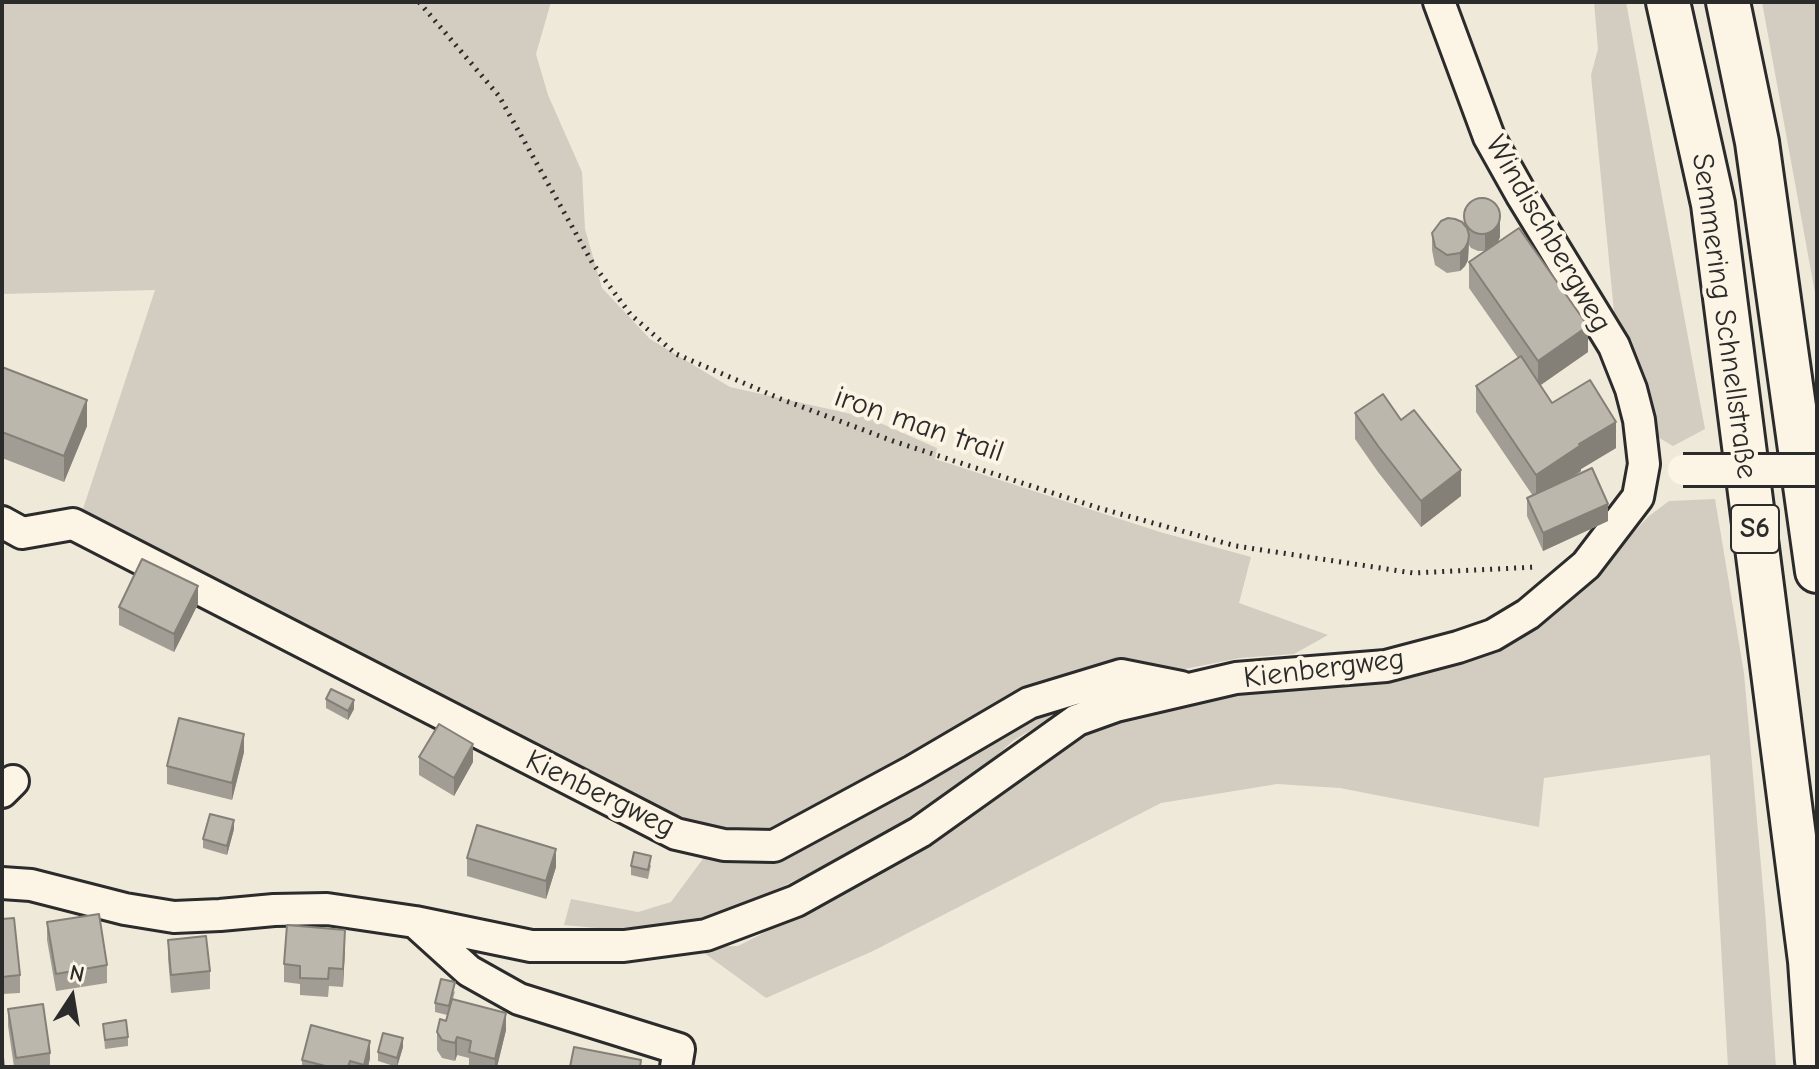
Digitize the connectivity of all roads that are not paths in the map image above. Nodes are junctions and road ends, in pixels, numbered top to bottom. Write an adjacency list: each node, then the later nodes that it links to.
1 (1439, 2): 5 (street, Windischbergweg)
2 (1668, 2): 11 (highway, Semmering Schnellstraße / S6)
3 (1728, 2): 7 (highway, Semmering Schnellstraße / S6)
4 (1817, 470): 5 (street, bridge)
5 (1641, 483): 8 (street, Kienbergweg)
6 (12, 528): 8 (street, Kienbergweg)
7 (1817, 571)
8 (1191, 689): 10 (street, Kienbergweg)
9 (2, 883): 10 (street, Kienbergweg)
10 (415, 922): 12 (street)
11 (1817, 1061)
12 (676, 1067)

